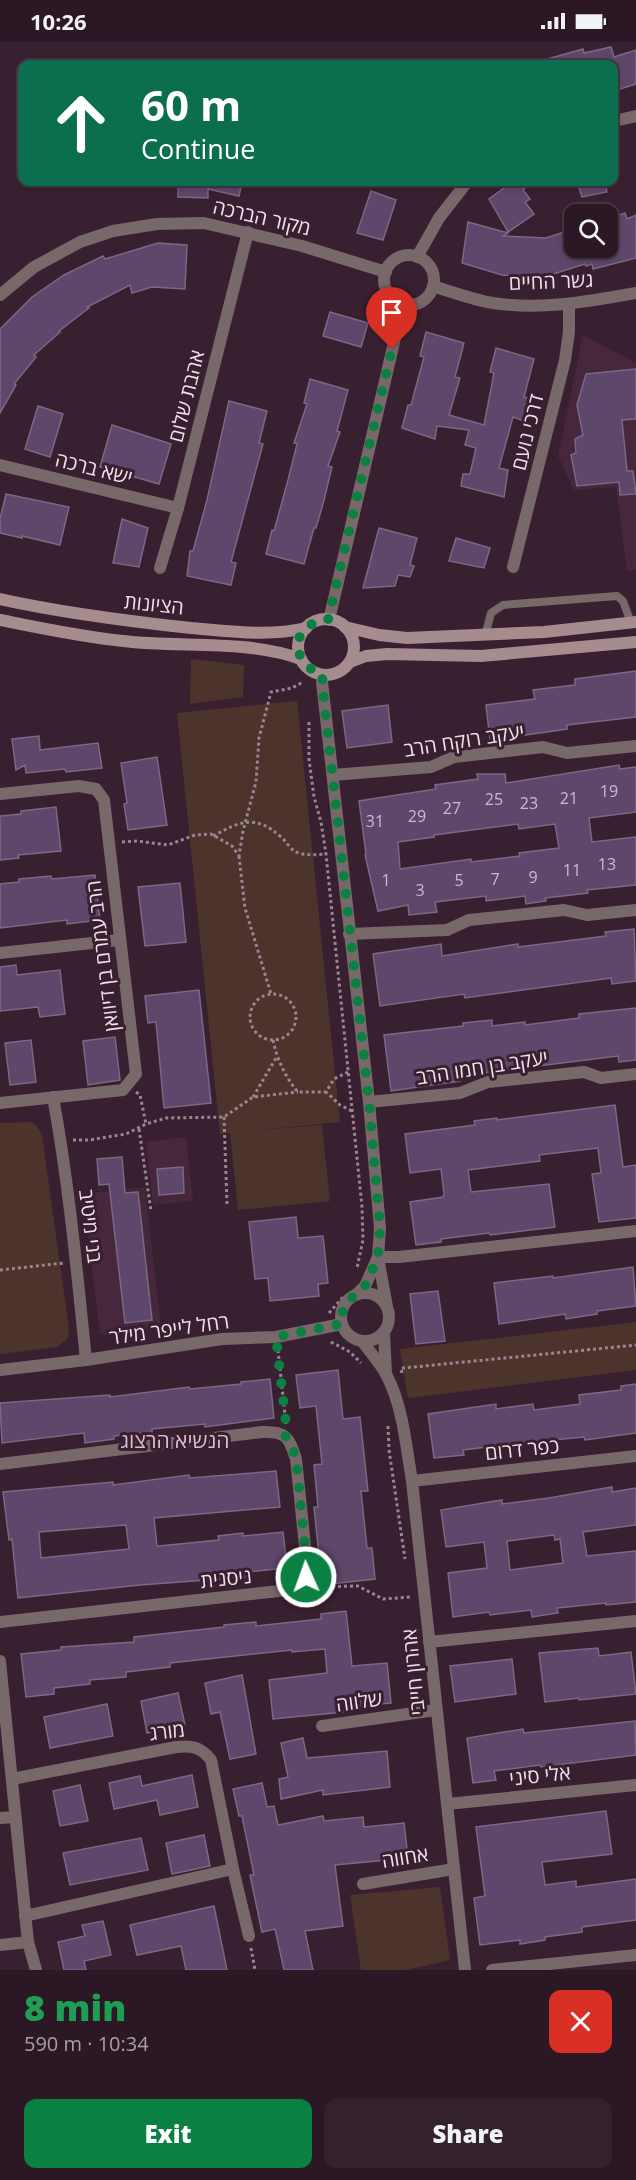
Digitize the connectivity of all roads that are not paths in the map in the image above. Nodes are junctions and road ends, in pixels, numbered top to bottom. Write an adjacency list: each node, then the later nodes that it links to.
1 (636, 116): 2 (street)
2 (618, 120)
3 (464, 186): 5 (street)
4 (248, 232): 6 (street, מקור הברכה); 9 (street, מקור הברכה); 13 (street, אהבת שלום)
5 (417, 257): 6 (street); 7 (street)
6 (386, 272): 10 (street)
7 (433, 286): 10 (street); 11 (street, גשר החיים)
8 (636, 293): 11 (street, גשר החיים)
9 (0, 296)
10 (403, 304): 18 (street)
11 (569, 304): 14 (street, דרכי נועם)
12 (0, 465): 13 (street, ישא ברכה)
13 (178, 508): 15 (street, אהבת שלום)
14 (513, 567)
15 (160, 568)
16 (0, 599): 21 (street, הציונות)
17 (0, 620): 24 (street, הציונות)
18 (328, 620): 20 (street); 21 (street)
19 (634, 622): 22 (street); 22 (lane)
20 (345, 627): 22 (street); 25 (street)
21 (306, 628): 24 (street)
22 (485, 636)
23 (636, 642): 25 (street)
24 (301, 659): 26 (street)
25 (350, 662): 26 (street)
26 (323, 675): 28 (street)
27 (636, 746): 28 (street, יעקב רוקח הרב)
28 (333, 775): 31 (street)
29 (0, 794): 32 (street, הרב עמרם בן דיוואן)
30 (636, 910): 31 (street)
31 (349, 934): 36 (street)
32 (119, 940): 33 (street); 35 (street, הרב עמרם בן דיוואן)
33 (0, 953)
34 (636, 1074): 36 (street, יעקב בן חמו הרב)
35 (53, 1097): 37 (street); 45 (street, בני מיטיב)
36 (369, 1102): 39 (street)
37 (0, 1103)
38 (636, 1231): 39 (street)
39 (378, 1257): 40 (street); 41 (street)
40 (351, 1294): 41 (street); 42 (street)
41 (387, 1307): 43 (street)
42 (342, 1324): 44 (street); 45 (street, רחל לייפר מילר)
43 (384, 1333): 44 (street); 47 (street, אהרון חייבי)
44 (362, 1341): 47 (street, אהרון חייבי)
45 (86, 1360): 46 (street, רחל לייפר מילר)
46 (0, 1370)
47 (386, 1374): 50 (street, אהרון חייבי)
48 (636, 1456): 50 (street, כפר דרום)
49 (0, 1464): 51 (street, ניסנית)
50 (412, 1480): 53 (street, אהרון חייבי)
51 (0, 1622)
52 (636, 1622): 53 (street)
53 (429, 1642): 56 (street, אהרון חייבי)
54 (0, 1661): 55 (street)
55 (1, 1685): 58 (street)
56 (436, 1710): 57 (street, שלווה); 60 (street, אהרון חייבי)
57 (322, 1726)
58 (12, 1779): 61 (street); 63 (street, מורג)
59 (636, 1785): 60 (street, אלי סיני)
60 (447, 1804): 64 (street, אהרון חייבי)
61 (15, 1817): 62 (street); 66 (street)
62 (0, 1818)
63 (233, 1869): 66 (street); 67 (street, מורג)
64 (454, 1869): 65 (street, אחווה); 72 (street, אהרון חייבי)
65 (363, 1884)
66 (26, 1916): 68 (street)
67 (249, 1936)
68 (28, 1942): 69 (street); 71 (street)
69 (0, 1945)
70 (636, 1955): 73 (street)
71 (36, 1970)
72 (465, 1970)
73 (492, 1970)

